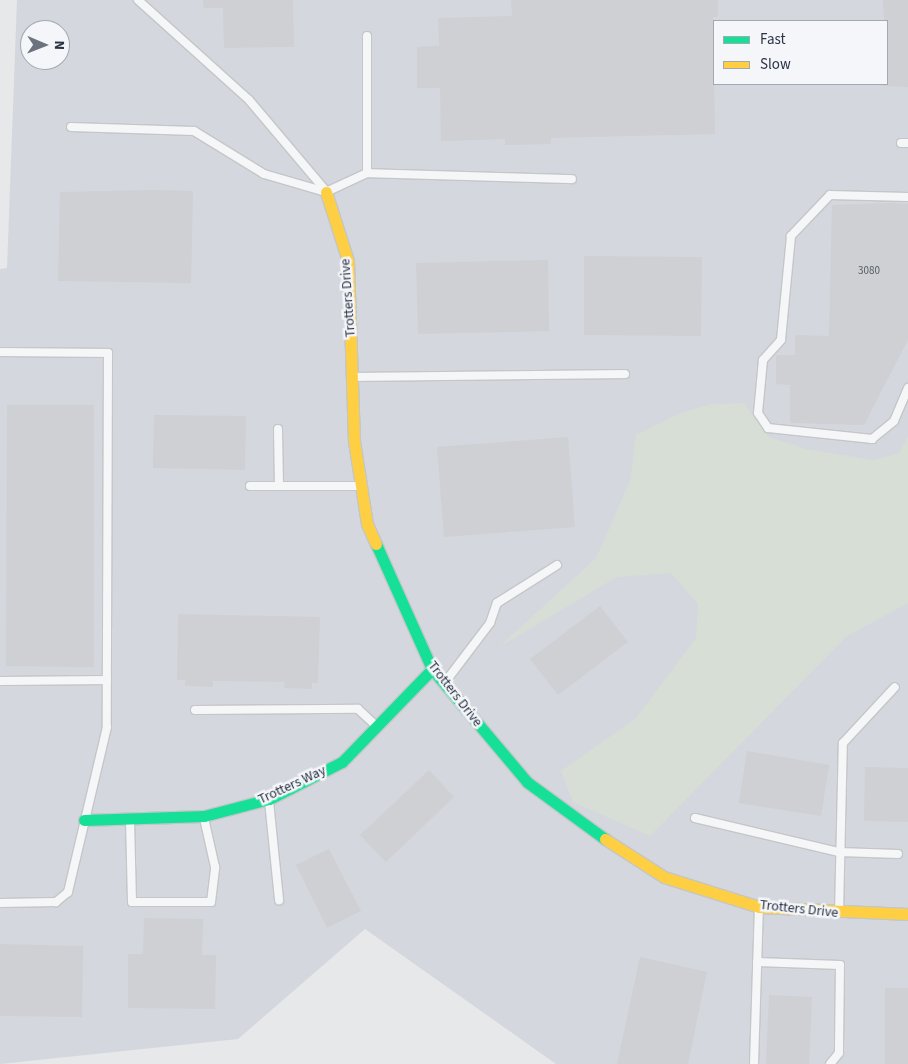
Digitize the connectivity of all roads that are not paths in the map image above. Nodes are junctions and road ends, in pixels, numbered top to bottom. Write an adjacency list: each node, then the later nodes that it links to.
1 (138, 0): 6 (lane)
2 (367, 36): 4 (lane)
3 (71, 127): 6 (lane)
4 (367, 173): 5 (lane); 6 (lane)
5 (572, 179)
6 (326, 192): 10 (street, Trotters Drive)
7 (908, 197): 11 (lane)
8 (0, 352): 19 (lane)
9 (625, 374): 10 (lane)
10 (352, 377): 15 (street, Trotters Drive)
11 (908, 388)
12 (278, 429): 14 (lane)
13 (250, 486): 14 (lane)
14 (279, 486): 15 (lane)
15 (361, 486): 17 (street, Trotters Drive)
16 (557, 565): 20 (lane)
17 (432, 669): 20 (street, Trotters Drive); 23 (street, Trotters Way)
18 (0, 680): 19 (lane)
19 (107, 680): 28 (lane)
20 (444, 684): 33 (street, Trotters Drive)
21 (895, 687): 29 (lane)
22 (195, 710): 23 (lane)
23 (377, 726): 24 (street, Trotters Way)
24 (269, 799): 25 (street, Trotters Way); 31 (lane)
25 (204, 816): 26 (street, Trotters Way); 26 (lane)
26 (130, 818): 28 (street, Trotters Way)
27 (695, 818): 29 (lane)
28 (84, 820): 32 (lane)
29 (839, 852): 30 (lane); 34 (lane)
30 (898, 854)
31 (280, 900)
32 (0, 903)
33 (759, 906): 34 (street, Trotters Drive); 36 (lane)
34 (838, 914): 35 (street, Trotters Drive)
35 (908, 914)
36 (757, 962): 37 (lane); 38 (lane)
37 (754, 1064)
38 (830, 1064)

